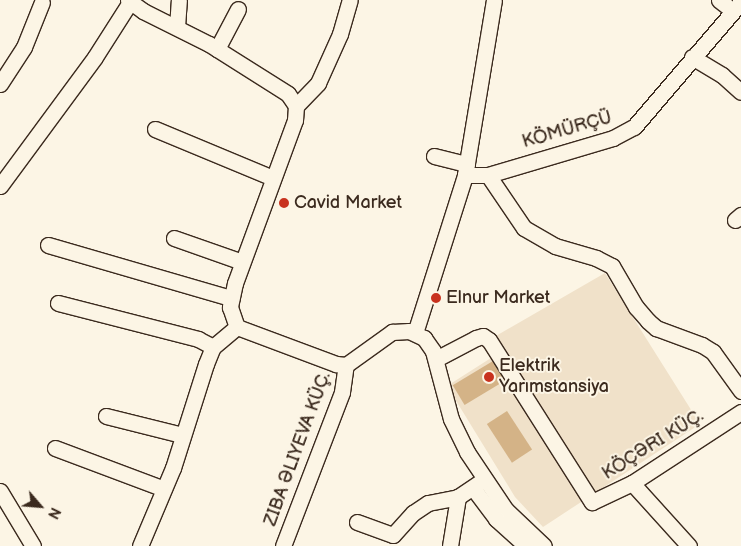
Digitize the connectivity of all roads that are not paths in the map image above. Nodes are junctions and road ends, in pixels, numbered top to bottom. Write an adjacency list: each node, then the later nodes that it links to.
1 (179, 0): 9 (street)
2 (350, 0): 14 (street)
3 (494, 0): 17 (street)
4 (719, 0): 7 (street)
5 (129, 1): 9 (street); 20 (street)
6 (42, 2): 12 (street)
7 (737, 6): 11 (street, KÖMÜRÇÜ)
8 (238, 9): 10 (street)
9 (177, 27): 10 (street)
10 (217, 49): 14 (street)
11 (692, 57): 13 (street); 18 (street, KÖMÜRÇÜ)
12 (0, 84)
13 (741, 92)
14 (296, 106): 19 (street)
15 (155, 129): 19 (street)
16 (434, 156): 17 (street, KÖMÜRÇÜ)
17 (466, 170): 18 (street, KÖMÜRÇÜ); 27 (street)
18 (488, 175): 31 (street)
19 (273, 178): 23 (street)
20 (0, 186)
21 (174, 238): 23 (street)
22 (48, 245): 24 (street)
23 (242, 262): 24 (street)
24 (231, 298): 26 (street)
25 (58, 303): 28 (street)
26 (237, 327): 28 (street); 30 (street)
27 (416, 333): 29 (street); 30 (street)
28 (213, 347): 34 (street)
29 (436, 359): 36 (street, KÖÇƏRI KÜÇ.); 37 (street)
30 (346, 365): 44 (street, ZIBA ƏLIYEVA KÜÇ.)
31 (741, 391)
32 (741, 412): 36 (street, KÖÇƏRI KÜÇ.)
33 (106, 416): 34 (street)
34 (182, 435): 38 (street)
35 (55, 448): 38 (street)
36 (632, 483): 48 (street)
37 (478, 484): 40 (street); 46 (street); 47 (street)
38 (164, 489): 43 (street)
39 (0, 491): 42 (street)
40 (458, 497): 41 (street); 45 (street)
41 (357, 522)
42 (33, 546)
43 (140, 546)
44 (283, 546)
45 (450, 546)
46 (526, 546)
47 (544, 546)
48 (689, 546)

